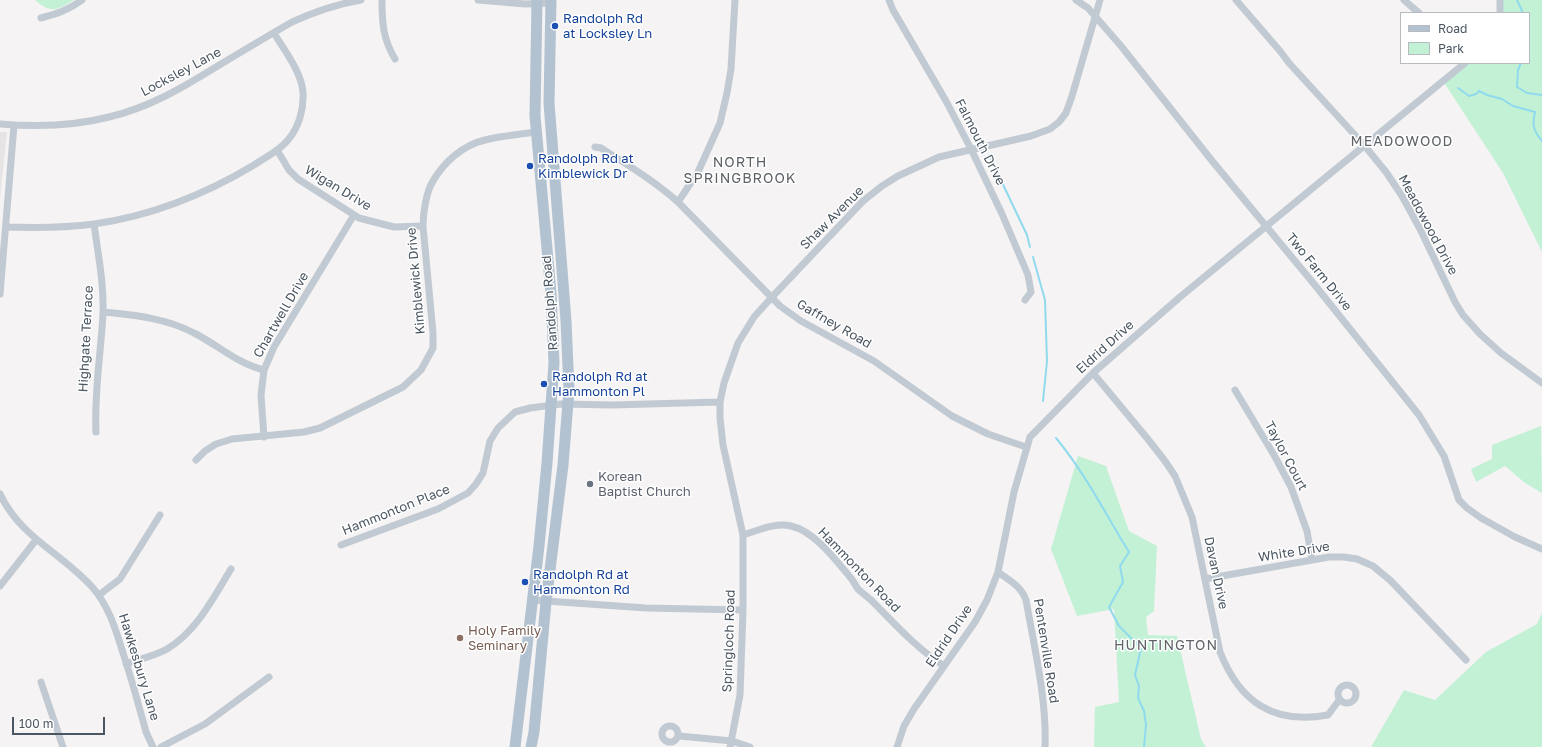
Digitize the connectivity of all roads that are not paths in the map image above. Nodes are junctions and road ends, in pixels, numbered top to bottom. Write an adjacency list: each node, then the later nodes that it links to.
1 (82, 0): 17 (street)
2 (361, 0): 18 (street, Locksley Lane)
3 (382, 0): 19 (street)
4 (478, 0): 12 (street)
5 (735, 0): 28 (street)
6 (889, 0): 26 (street, Falmouth Drive)
7 (1076, 0): 16 (street, Two Farm Drive)
8 (1100, 0): 16 (street, Shaw Avenue)
9 (1236, 0): 24 (street, Meadowood Drive)
10 (1404, 0): 14 (street)
11 (1500, 0): 15 (street)
12 (536, 2): 13 (street); 23 (main road, Randolph Road)
13 (551, 2): 43 (main road, Randolph Road)
14 (1413, 4)
15 (1500, 12)
16 (1095, 16): 26 (street, Shaw Avenue); 32 (street, Two Farm Drive)
17 (40, 18)
18 (274, 32): 22 (street, Locksley Lane); 27 (street)
19 (396, 59)
20 (1464, 64): 24 (street, Eldrid Drive)
21 (0, 124): 22 (street, Locksley Lane)
22 (14, 125): 33 (street)
23 (537, 132): 31 (street, Kimblewick Drive); 44 (main road, Randolph Road)
24 (1364, 146): 32 (street, Eldrid Drive); 40 (street, Meadowood Drive)
25 (595, 147): 28 (street, Gaffney Road)
26 (971, 149): 35 (street, Shaw Avenue); 36 (street, Falmouth Drive)
27 (277, 150): 29 (street, Wigan Drive); 30 (street)
28 (678, 202): 35 (street, Gaffney Road)
29 (354, 215): 31 (street, Wigan Drive); 38 (street, Chartwell Drive)
30 (94, 224): 33 (street); 37 (street, Highgate Terrace)
31 (423, 226): 46 (street, Kimblewick Drive)
32 (1266, 226): 39 (street, Eldrid Drive); 54 (street, Two Farm Drive)
33 (6, 227): 34 (street)
34 (0, 294)
35 (772, 297): 42 (street, Shaw Avenue); 47 (street, Gaffney Road)
36 (1025, 300)
37 (103, 312): 38 (street); 45 (street, Highgate Terrace)
38 (264, 370): 46 (street, Chartwell Drive)
39 (1093, 373): 47 (street, Eldrid Drive); 58 (street, Davan Drive)
40 (1542, 383)
41 (1235, 390): 55 (street, Taylor Court)
42 (720, 402): 43 (street, Hammonton Place); 51 (street, Shaw Avenue)
43 (567, 404): 44 (street, Hammonton Place); 62 (main road, Randolph Road)
44 (551, 405): 53 (street, Hammonton Place); 61 (main road, Randolph Road)
45 (96, 432)
46 (264, 436): 48 (street, Kimblewick Drive)
47 (1026, 447): 57 (street, Eldrid Drive)
48 (196, 460)
49 (0, 494): 52 (street, Hawkesbury Lane)
50 (160, 515): 60 (street)
51 (743, 535): 63 (street, Springloch Road); 66 (street, Hammonton Road)
52 (36, 540): 59 (street); 60 (street, Hawkesbury Lane)
53 (341, 545)
54 (1542, 549)
55 (1312, 560): 58 (street, White Drive); 64 (street, White Drive)
56 (231, 568): 65 (street)
57 (998, 572): 66 (street, Eldrid Drive); 79 (street, Pentenville Road)
58 (1205, 579): 69 (street, Davan Drive)
59 (0, 586)
60 (99, 595): 65 (street, Hawkesbury Lane)
61 (532, 600): 62 (street); 75 (main road, Randolph Road)
62 (546, 602): 63 (street); 76 (main road, Randolph Road)
63 (743, 610): 71 (street, Springloch Road)
64 (1466, 660)
65 (126, 664): 73 (street, Hawkesbury Lane)
66 (944, 666): 78 (street, Eldrid Drive)
67 (269, 678): 74 (street)
68 (41, 682): 72 (street)
69 (1340, 700)
70 (679, 736): 71 (street)
71 (731, 744): 77 (street)
72 (63, 747)
73 (153, 747)
74 (161, 747)
75 (515, 747)
76 (531, 747)
77 (750, 747)
78 (896, 747)
79 (1045, 747)

